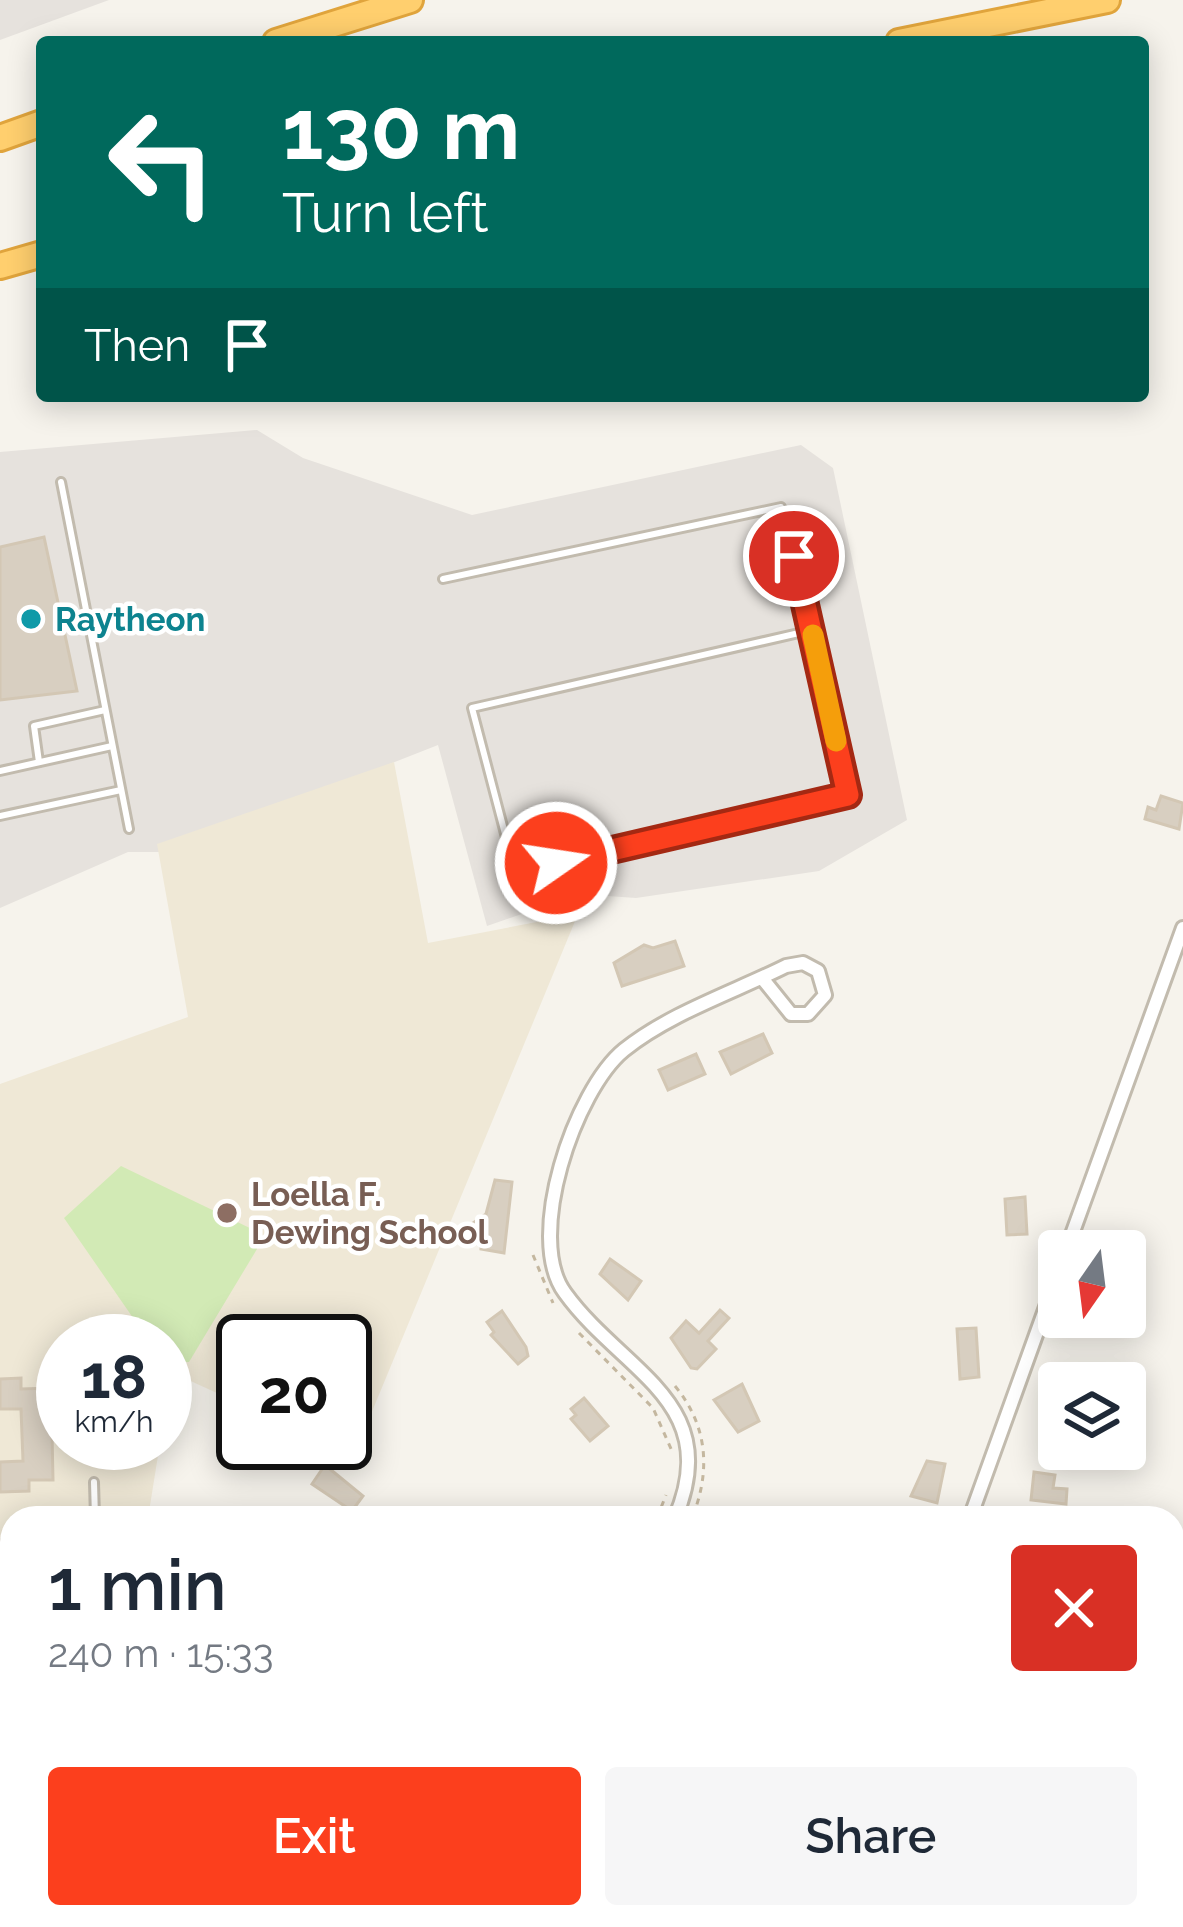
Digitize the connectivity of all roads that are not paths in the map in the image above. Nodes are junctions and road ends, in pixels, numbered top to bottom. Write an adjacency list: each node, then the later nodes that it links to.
1 (410, 0): 3 (highway)
2 (1107, 0): 4 (highway)
3 (295, 36)
4 (929, 36)
5 (36, 125): 6 (highway)
6 (0, 138)
7 (36, 256): 8 (highway)
8 (0, 266)
9 (61, 482): 12 (lane)
10 (443, 579): 11 (lane)
11 (812, 630): 11 (lane)
12 (105, 710): 13 (lane); 14 (lane)
13 (112, 746): 14 (lane); 16 (lane)
14 (39, 762): 15 (lane)
15 (0, 771)
16 (121, 790): 17 (lane); 18 (lane)
17 (0, 816)
18 (129, 829)
19 (1183, 928): 21 (street)
20 (762, 978): 20 (street); 25 (street)
21 (1074, 1230)
22 (1038, 1329): 26 (street)
23 (94, 1482): 24 (lane)
24 (95, 1506)
25 (679, 1506)
26 (974, 1506)

